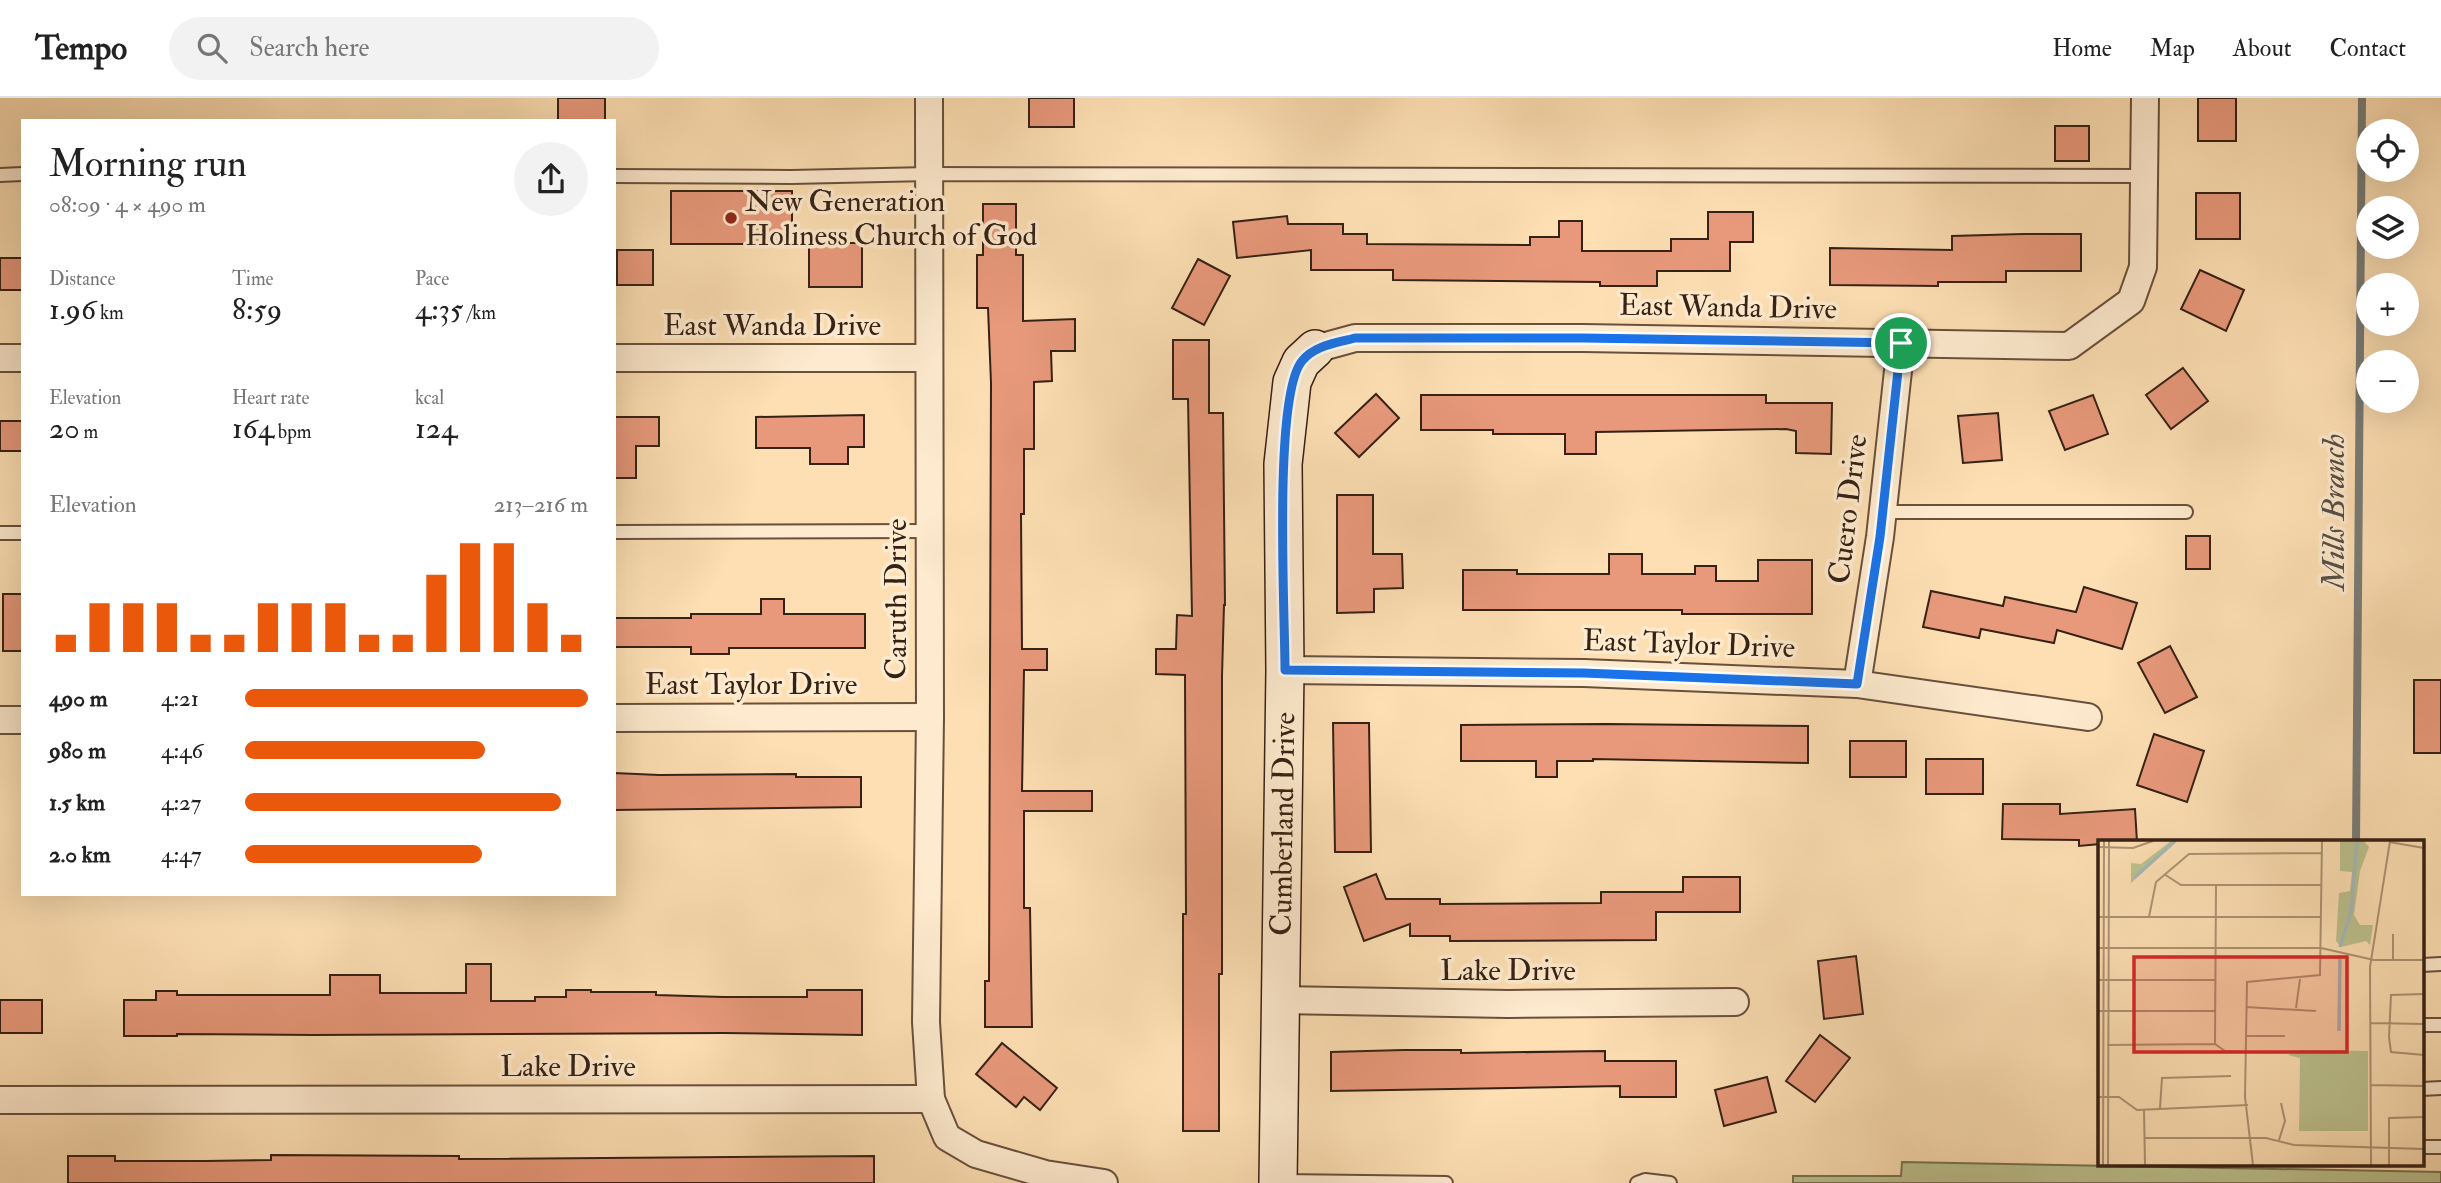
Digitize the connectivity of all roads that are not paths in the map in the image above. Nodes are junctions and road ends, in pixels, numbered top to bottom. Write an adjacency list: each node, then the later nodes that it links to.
1 (929, 98): 4 (street, Caruth Drive)
2 (2145, 98): 7 (street)
3 (21, 174): 5 (lane)
4 (929, 174): 6 (lane); 7 (lane); 13 (street, Caruth Drive)
5 (0, 175)
6 (616, 176)
7 (2144, 176): 8 (street, East Wanda Drive)
8 (1901, 343): 9 (street, East Wanda Drive); 14 (street, Cuero Drive)
9 (1315, 349): 20 (street, Cumberland Drive)
10 (0, 358): 11 (street)
11 (21, 358)
12 (616, 358): 13 (street, East Wanda Drive)
13 (929, 358): 16 (street, Caruth Drive)
14 (1883, 512): 15 (lane); 21 (street, Cuero Drive)
15 (2186, 512)
16 (929, 531): 17 (lane); 22 (street, Caruth Drive)
17 (616, 532)
18 (0, 533): 19 (lane)
19 (21, 533)
20 (1285, 670): 21 (street, East Taylor Drive); 27 (street, Cumberland Drive)
21 (1857, 684): 23 (street, East Taylor Drive)
22 (930, 717): 24 (street, East Taylor Drive); 29 (street, Caruth Drive)
23 (2088, 717)
24 (616, 718)
25 (0, 720): 26 (street)
26 (21, 720)
27 (1280, 1000): 28 (street, Lake Drive); 31 (street, Cumberland Drive)
28 (1735, 1002)
29 (931, 1099): 30 (street, Lake Drive); 32 (street)
30 (0, 1100)
31 (1278, 1182): 33 (lane)
32 (1104, 1183)
33 (1446, 1183)
34 (1637, 1183): 35 (lane)
35 (1670, 1183)

